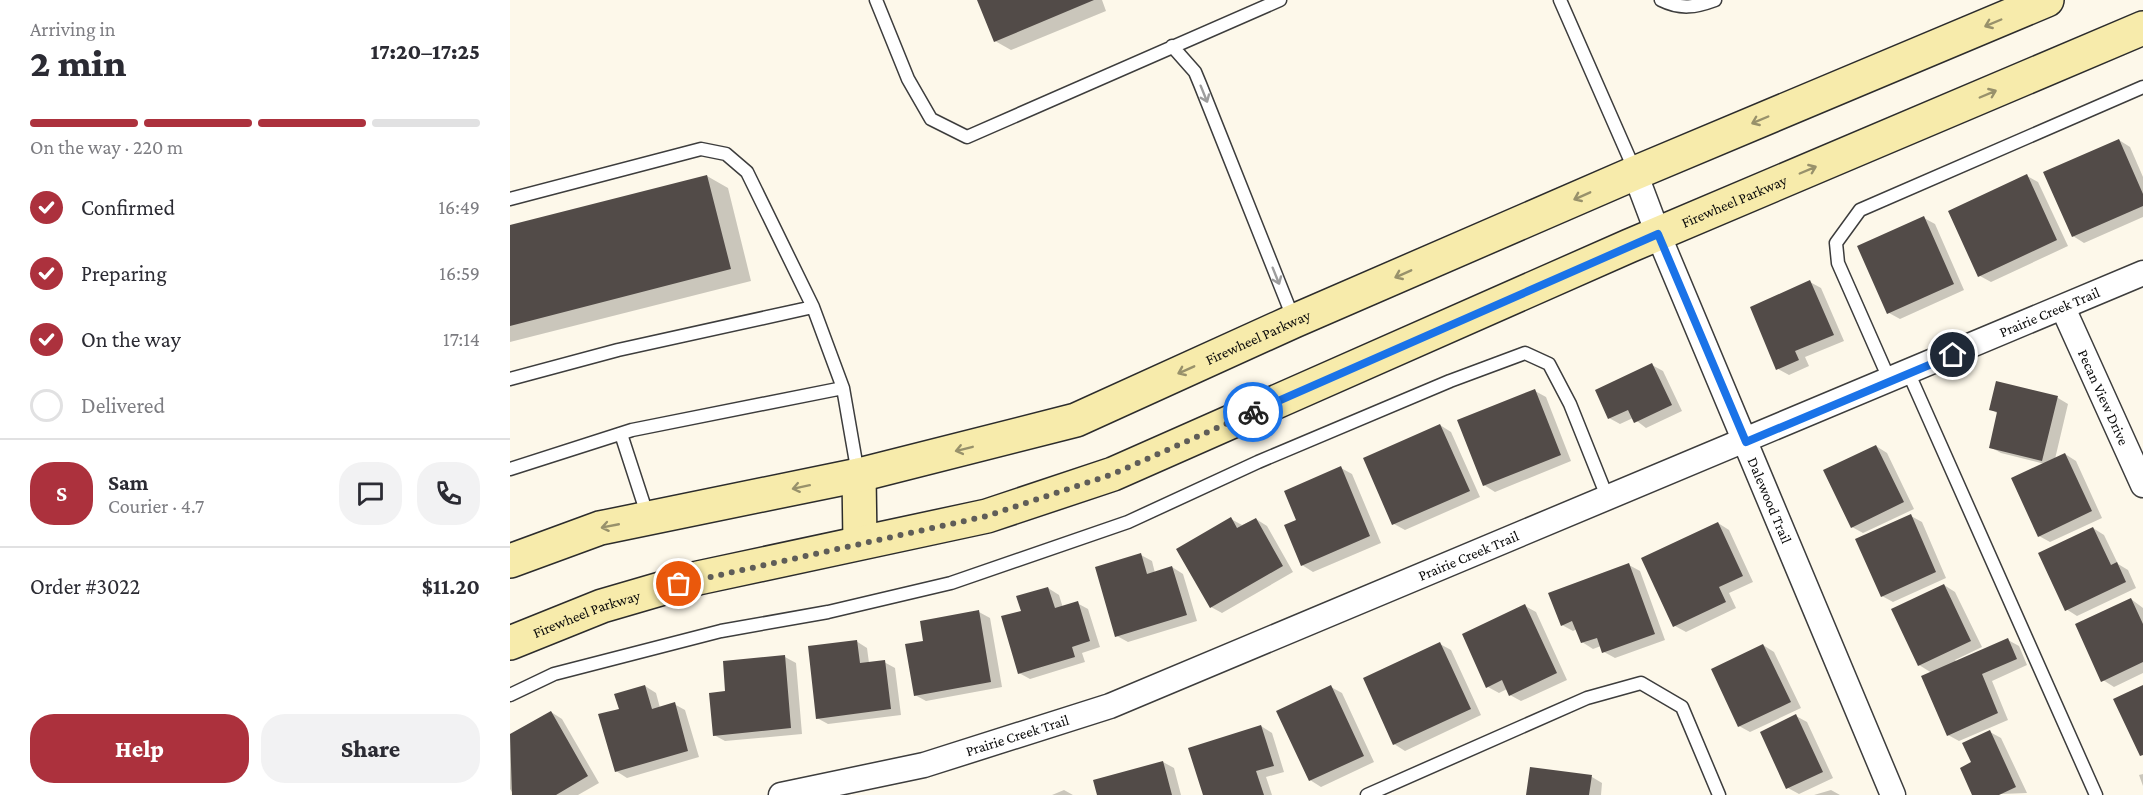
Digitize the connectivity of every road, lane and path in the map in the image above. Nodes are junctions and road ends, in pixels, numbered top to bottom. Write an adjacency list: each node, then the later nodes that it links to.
1 (876, 0): 8 (lane)
2 (1280, 0): 8 (lane)
3 (1560, 0): 10 (lane)
4 (1661, 0): 5 (lane)
5 (1715, 0)
6 (2047, 0): 10 (main road, Firewheel Parkway, one-way to 10)
7 (2143, 28): 12 (main road, Firewheel Parkway, one-way to 7)
8 (1172, 46): 16 (lane, one-way to 16)
9 (2143, 87): 17 (lane)
10 (1635, 172): 12 (street, Dalewood Trail); 16 (main road, Firewheel Parkway, one-way to 16)
11 (510, 199): 14 (lane)
12 (1658, 234): 21 (street, Dalewood Trail); 27 (main road, Firewheel Parkway)
13 (2143, 273): 15 (street, Prairie Creek Trail)
14 (813, 307): 18 (lane); 19 (lane)
15 (2063, 308): 17 (street, Prairie Creek Trail); 24 (street, Pecan View Drive)
16 (1294, 321): 23 (main road, Firewheel Parkway, one-way to 23)
17 (1899, 377): 21 (street, Prairie Creek Trail); 35 (lane)
18 (510, 379)
19 (843, 388): 20 (lane); 23 (lane)
20 (621, 434): 22 (lane); 26 (lane)
21 (1746, 442): 25 (street, Prairie Creek Trail); 34 (street, Dalewood Trail)
22 (510, 469)
23 (859, 475): 26 (main road, Firewheel Parkway, one-way to 26); 27 (main road)
24 (2143, 485)
25 (1608, 499): 30 (lane); 31 (street, Prairie Creek Trail)
26 (648, 518): 28 (main road, Firewheel Parkway, one-way to 28)
27 (860, 542): 29 (main road, Firewheel Parkway)
28 (510, 561)
29 (510, 643)
30 (510, 695)
31 (781, 795)
32 (1367, 795): 33 (lane)
33 (1719, 795)
34 (1893, 795)
35 (2097, 795)

